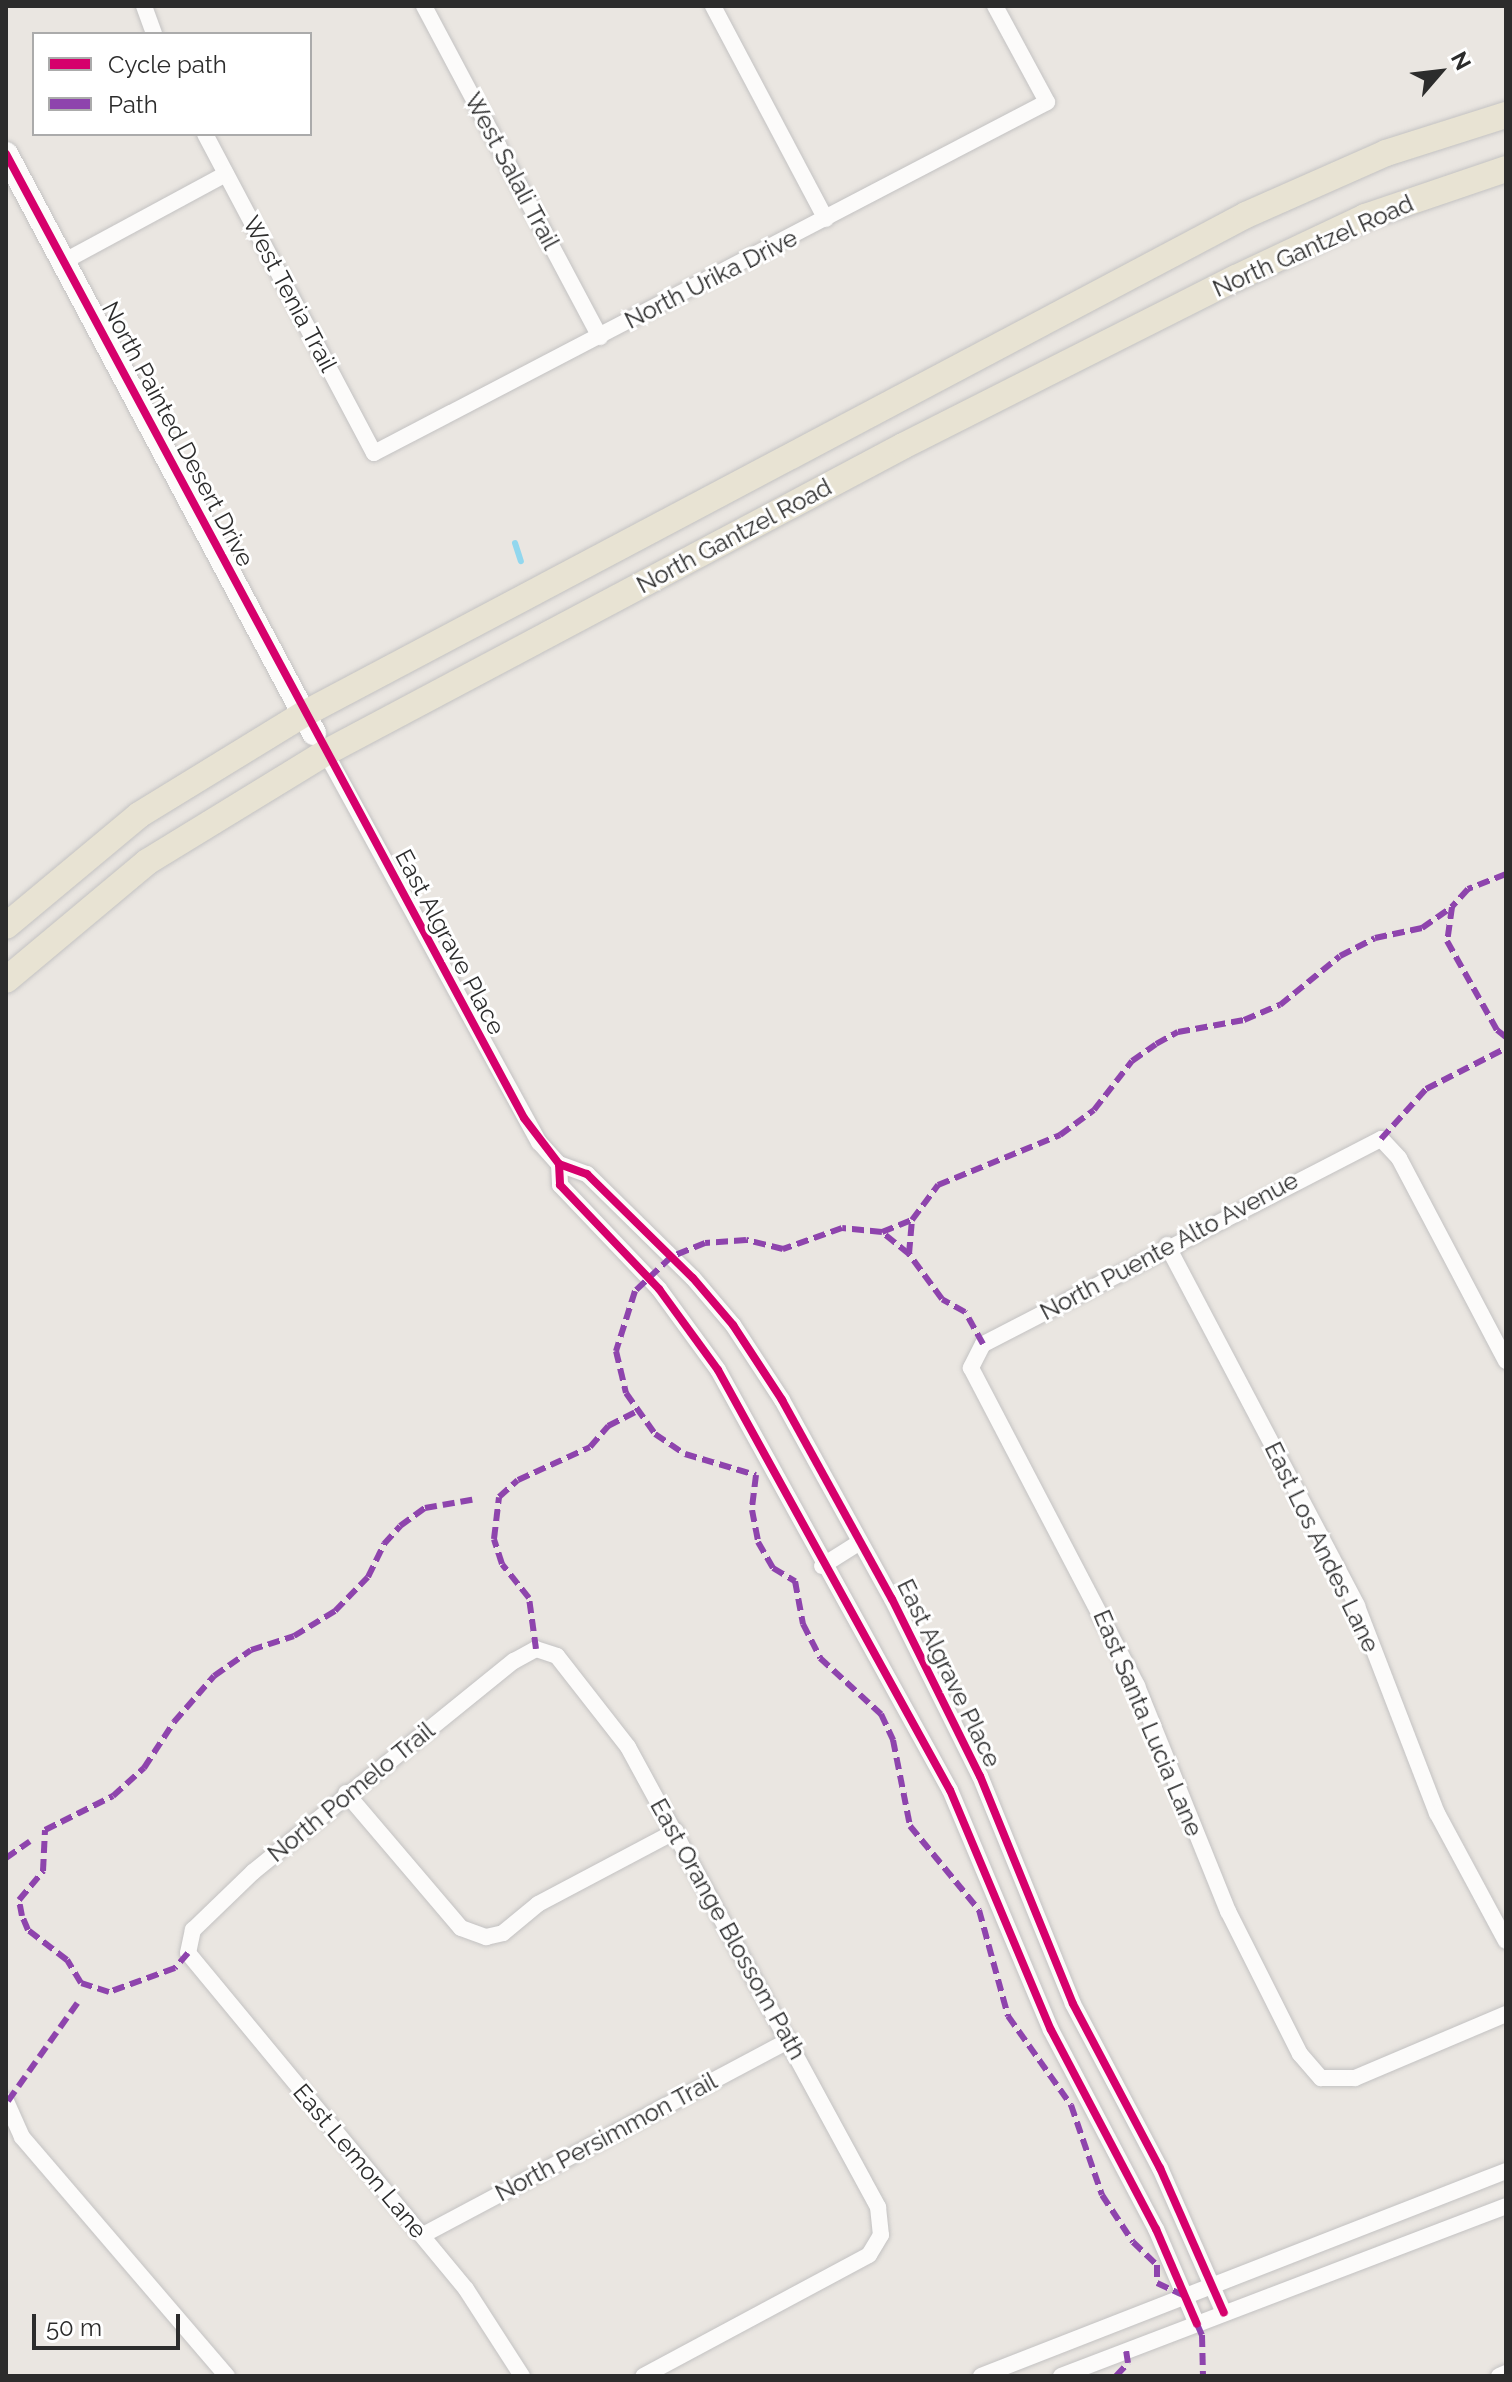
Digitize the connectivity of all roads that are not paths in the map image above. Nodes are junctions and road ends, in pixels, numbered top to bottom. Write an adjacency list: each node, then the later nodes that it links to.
1 (144, 6): 5 (street)
2 (424, 6): 13 (street, West Salali Trail)
3 (713, 6): 11 (street)
4 (995, 6): 11 (street, North Urika Drive)
5 (153, 32)
6 (1506, 115): 15 (main road, North Gantzel Road)
7 (206, 136): 10 (street, West Tenia Trail)
8 (6, 154): 12 (street, North Painted Desert Drive)
9 (1506, 169): 15 (main road, North Gantzel Road)
10 (226, 174): 12 (street); 14 (street, West Tenia Trail)
11 (826, 219): 13 (street, North Urika Drive)
12 (63, 262): 15 (street, North Painted Desert Drive)
13 (600, 337): 14 (street, North Urika Drive)
14 (374, 453)
15 (314, 733): 16 (main road, North Gantzel Road); 17 (main road, North Gantzel Road); 18 (street, East Algrave Place)
16 (6, 926)
17 (6, 980)
18 (559, 1164): 22 (street, East Algrave Place); 23 (street, East Algrave Place)
19 (1167, 1245): 20 (street, North Puente Alto Avenue); 21 (street, North Puente Alto Avenue); 27 (street, East Los Andes Lane)
20 (1506, 1361)
21 (971, 1368): 29 (street, East Santa Lucia Lane)
22 (860, 1542): 23 (street); 35 (street, East Algrave Place)
23 (822, 1566): 36 (street, East Algrave Place)
24 (536, 1649): 25 (street, North Pomelo Trail); 26 (street, East Orange Blossom Path)
25 (346, 1793): 26 (street); 28 (street, North Pomelo Trail)
26 (676, 1831): 30 (street, East Orange Blossom Path)
27 (1506, 1941)
28 (188, 1953): 34 (street, East Lemon Lane)
29 (1506, 2014)
30 (789, 2040): 34 (street, North Persimmon Trail); 42 (street, East Orange Blossom Path)
31 (7, 2101): 40 (street)
32 (1506, 2171): 35 (street)
33 (1506, 2206): 37 (street)
34 (423, 2235): 41 (street, East Lemon Lane)
35 (1211, 2285): 36 (street); 37 (street, East Algrave Place)
36 (1185, 2296): 38 (street, East Algrave Place); 43 (street)
37 (1224, 2313): 38 (street)
38 (1197, 2324): 44 (street)
39 (1506, 2373): 45 (street)
40 (227, 2376)
41 (522, 2376)
42 (643, 2376)
43 (981, 2376)
44 (1061, 2376)
45 (1499, 2376)

